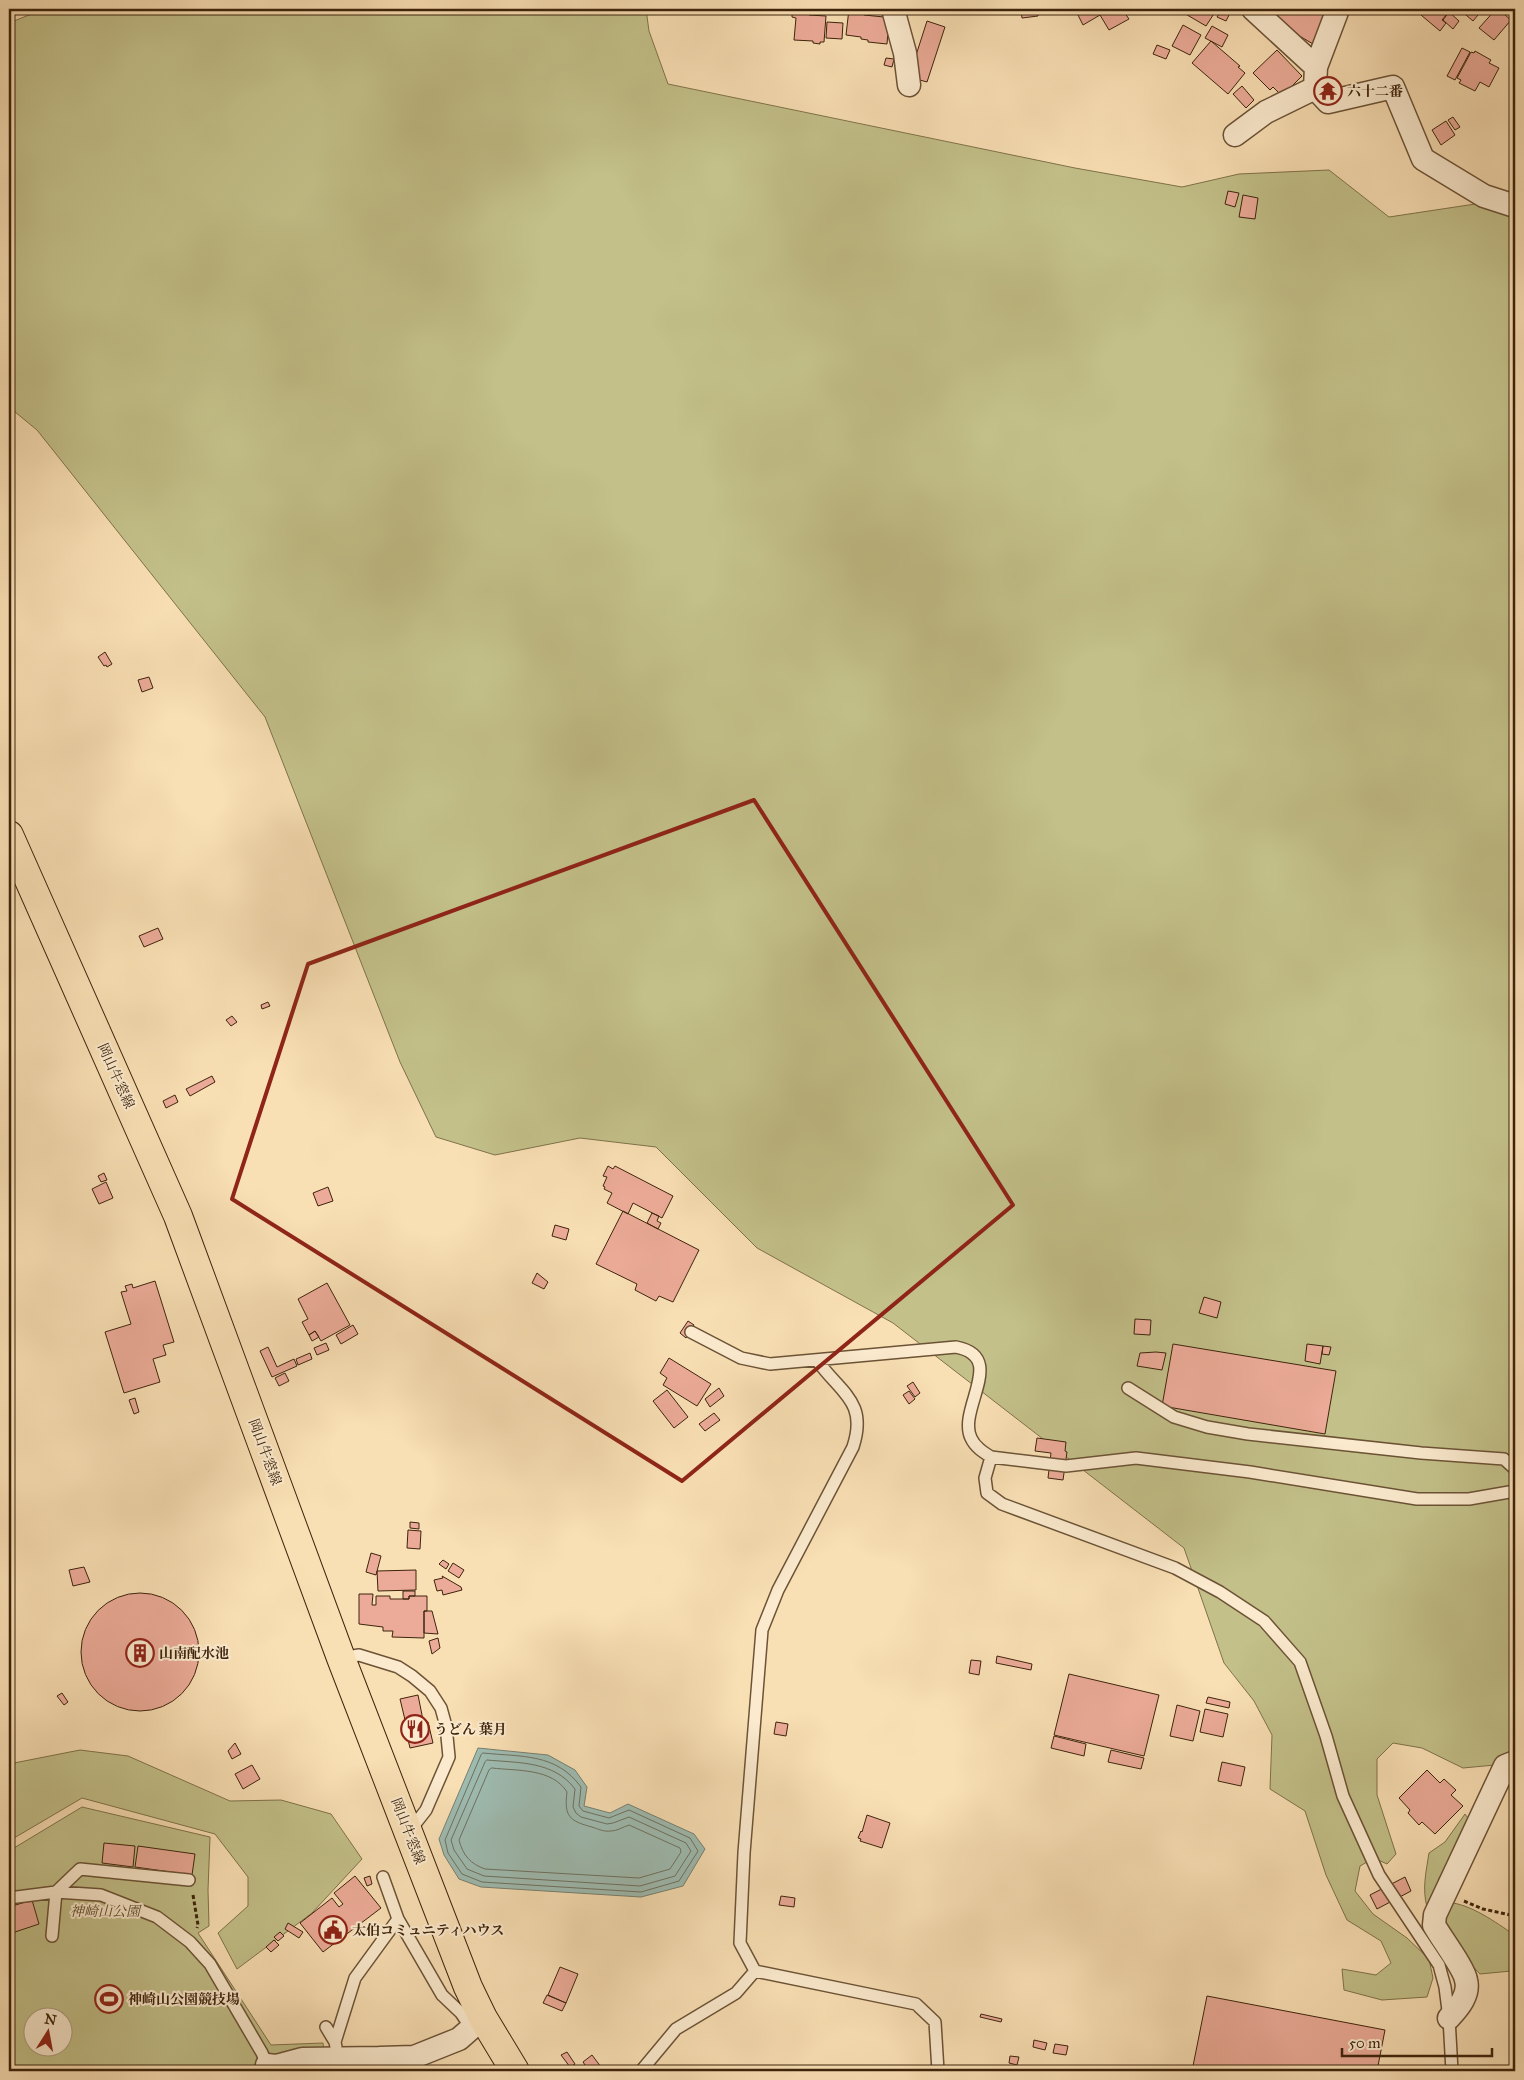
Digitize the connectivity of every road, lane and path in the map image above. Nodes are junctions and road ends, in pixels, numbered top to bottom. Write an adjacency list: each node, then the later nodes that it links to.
1 (894, 9): 5 (street)
2 (1253, 9): 4 (street)
3 (1338, 9): 4 (street)
4 (1315, 78): 6 (street); 7 (street)
5 (909, 85)
6 (1235, 135)
7 (1515, 206)
8 (9, 835): 15 (main road, 岡山牛窓線)
9 (691, 1332): 10 (lane)
10 (817, 1360): 12 (lane); 28 (lane)
11 (1128, 1388): 13 (lane)
12 (991, 1457): 14 (lane); 29 (lane)
13 (1515, 1469)
14 (1515, 1491)
15 (341, 1658): 17 (main road, 岡山牛窓線); 17 (lane)
16 (1515, 1762): 21 (street)
17 (407, 1829): 30 (main road, 岡山牛窓線)
18 (383, 1877): 25 (lane)
19 (189, 1880): 20 (lane)
20 (56, 1892): 23 (lane); 27 (lane); 34 (lane)
21 (1445, 1893): 24 (path); 29 (street)
22 (193, 1895): 26 (path)
23 (9, 1898)
24 (1515, 1916)
25 (398, 1919): 30 (lane); 32 (lane)
26 (198, 1924)
27 (52, 1936)
28 (755, 1971): 36 (lane); 37 (lane)
29 (1449, 2018): 38 (lane)
30 (477, 2023): 33 (street); 35 (main road, 岡山牛窓線)
31 (326, 2027): 32 (lane)
32 (337, 2057): 33 (street); 34 (street)
33 (388, 2065)
34 (266, 2068)
35 (515, 2071)
36 (641, 2071)
37 (938, 2071)
38 (1452, 2071)

